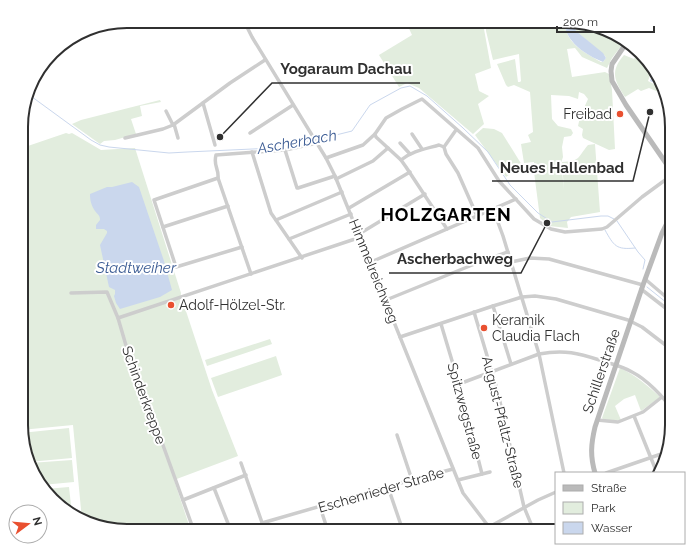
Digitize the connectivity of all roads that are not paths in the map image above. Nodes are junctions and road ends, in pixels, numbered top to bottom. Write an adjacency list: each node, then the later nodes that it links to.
1 (248, 28): 3 (street, Himmelreichweg)
2 (624, 47): 25 (street)
3 (265, 60): 4 (street); 5 (street, Himmelreichweg)
4 (203, 103): 7 (street); 16 (street)
5 (293, 105): 9 (street); 14 (street, Himmelreichweg)
6 (166, 111): 7 (street)
7 (173, 124): 12 (street); 13 (street)
8 (456, 130): 10 (street); 17 (street); 32 (street)
9 (250, 133)
10 (375, 134): 18 (street); 23 (street)
11 (412, 134): 19 (street)
12 (125, 138)
13 (178, 138)
14 (317, 142): 20 (street); 23 (street, Himmelreichweg)
15 (400, 143): 22 (street)
16 (215, 145)
17 (444, 147): 19 (street); 37 (street)
18 (388, 148): 24 (street); 27 (street)
19 (422, 149): 22 (street)
20 (285, 150): 21 (street); 27 (street)
21 (252, 152): 28 (street); 38 (street)
22 (410, 154): 24 (street)
23 (326, 158): 27 (street, Himmelreichweg)
24 (401, 160): 26 (street)
25 (665, 162)
26 (410, 172): 31 (street); 34 (street)
27 (336, 177): 30 (street, Himmelreichweg)
28 (218, 178): 33 (street); 39 (street)
29 (665, 180): 32 (street)
30 (342, 192): 34 (street, Himmelreichweg); 38 (street)
31 (425, 194): 41 (street); 42 (street)
32 (516, 199): 35 (street)
33 (228, 206): 39 (street); 44 (street)
34 (349, 208): 36 (street, Himmelreichweg)
35 (493, 209): 37 (street); 45 (street)
36 (351, 214): 42 (street, Himmelreichweg); 43 (street)
37 (477, 216): 41 (street)
38 (276, 220): 43 (street)
39 (163, 227): 44 (street)
40 (665, 228): 50 (street, Schillerstraße)
41 (447, 229): 47 (street)
42 (360, 236): 46 (street); 47 (street, Himmelreichweg)
43 (289, 238): 46 (street)
44 (242, 247): 49 (street)
45 (508, 252): 48 (street); 55 (street)
46 (302, 258): 49 (street)
47 (370, 262): 55 (street, Himmelreichweg)
48 (511, 262): 51 (street); 54 (street)
49 (251, 274): 59 (street)
50 (645, 279): 51 (street, Schillerstraße); 53 (street)
51 (642, 287): 57 (street); 60 (street, Schillerstraße)
52 (71, 293): 59 (street, Schinderkreppe)
53 (665, 296)
54 (522, 297): 56 (street); 60 (street); 64 (street)
55 (386, 300): 62 (street, Himmelreichweg)
56 (493, 306): 58 (street); 65 (street)
57 (665, 307)
58 (474, 312): 61 (street); 67 (street, August-Pfaltz-Straße)
59 (118, 318): 90 (street, Schinderkreppe)
60 (631, 322): 63 (street); 66 (street, Schillerstraße)
61 (441, 324): 62 (street); 68 (street, Spitzwegstraße)
62 (400, 337): 78 (street, Himmelreichweg)
63 (665, 345)
64 (539, 354): 65 (street); 66 (street); 80 (street)
65 (511, 364): 67 (street)
66 (616, 365): 69 (street); 72 (street, Schillerstraße)
67 (492, 371): 68 (street); 92 (street, August-Pfaltz-Straße)
68 (459, 384): 83 (street, Spitzwegstraße)
69 (662, 397): 70 (street); 71 (street)
70 (665, 401)
71 (634, 416): 72 (street); 75 (street)
72 (597, 420): 81 (street, Schillerstraße)
73 (397, 435): 85 (street)
74 (660, 454): 75 (street)
75 (651, 457): 77 (street); 82 (street)
76 (241, 463): 84 (street)
77 (655, 468)
78 (453, 469): 85 (street, Eschenrieder Straße); 86 (street, Himmelreichweg)
79 (490, 472): 83 (street)
80 (564, 472)
81 (595, 472)
82 (609, 472)
83 (482, 474): 86 (street, Spitzwegstraße)
84 (246, 475): 88 (street); 95 (street)
85 (412, 480): 87 (street, Eschenrieder Straße)
86 (458, 480): 98 (street, Himmelreichweg)
87 (388, 487): 91 (street, Eschenrieder Straße); 97 (street)
88 (214, 488): 90 (street); 94 (street)
89 (555, 492): 92 (street)
90 (183, 500): 93 (street, Schinderkreppe)
91 (320, 507): 95 (street, Eschenrieder Straße); 96 (street)
92 (524, 507): 99 (street); 100 (street, August-Pfaltz-Straße)
93 (192, 524)
94 (227, 524)
95 (262, 524)
96 (326, 524)
97 (401, 524)
98 (482, 524)
99 (496, 524)
100 (531, 524)

